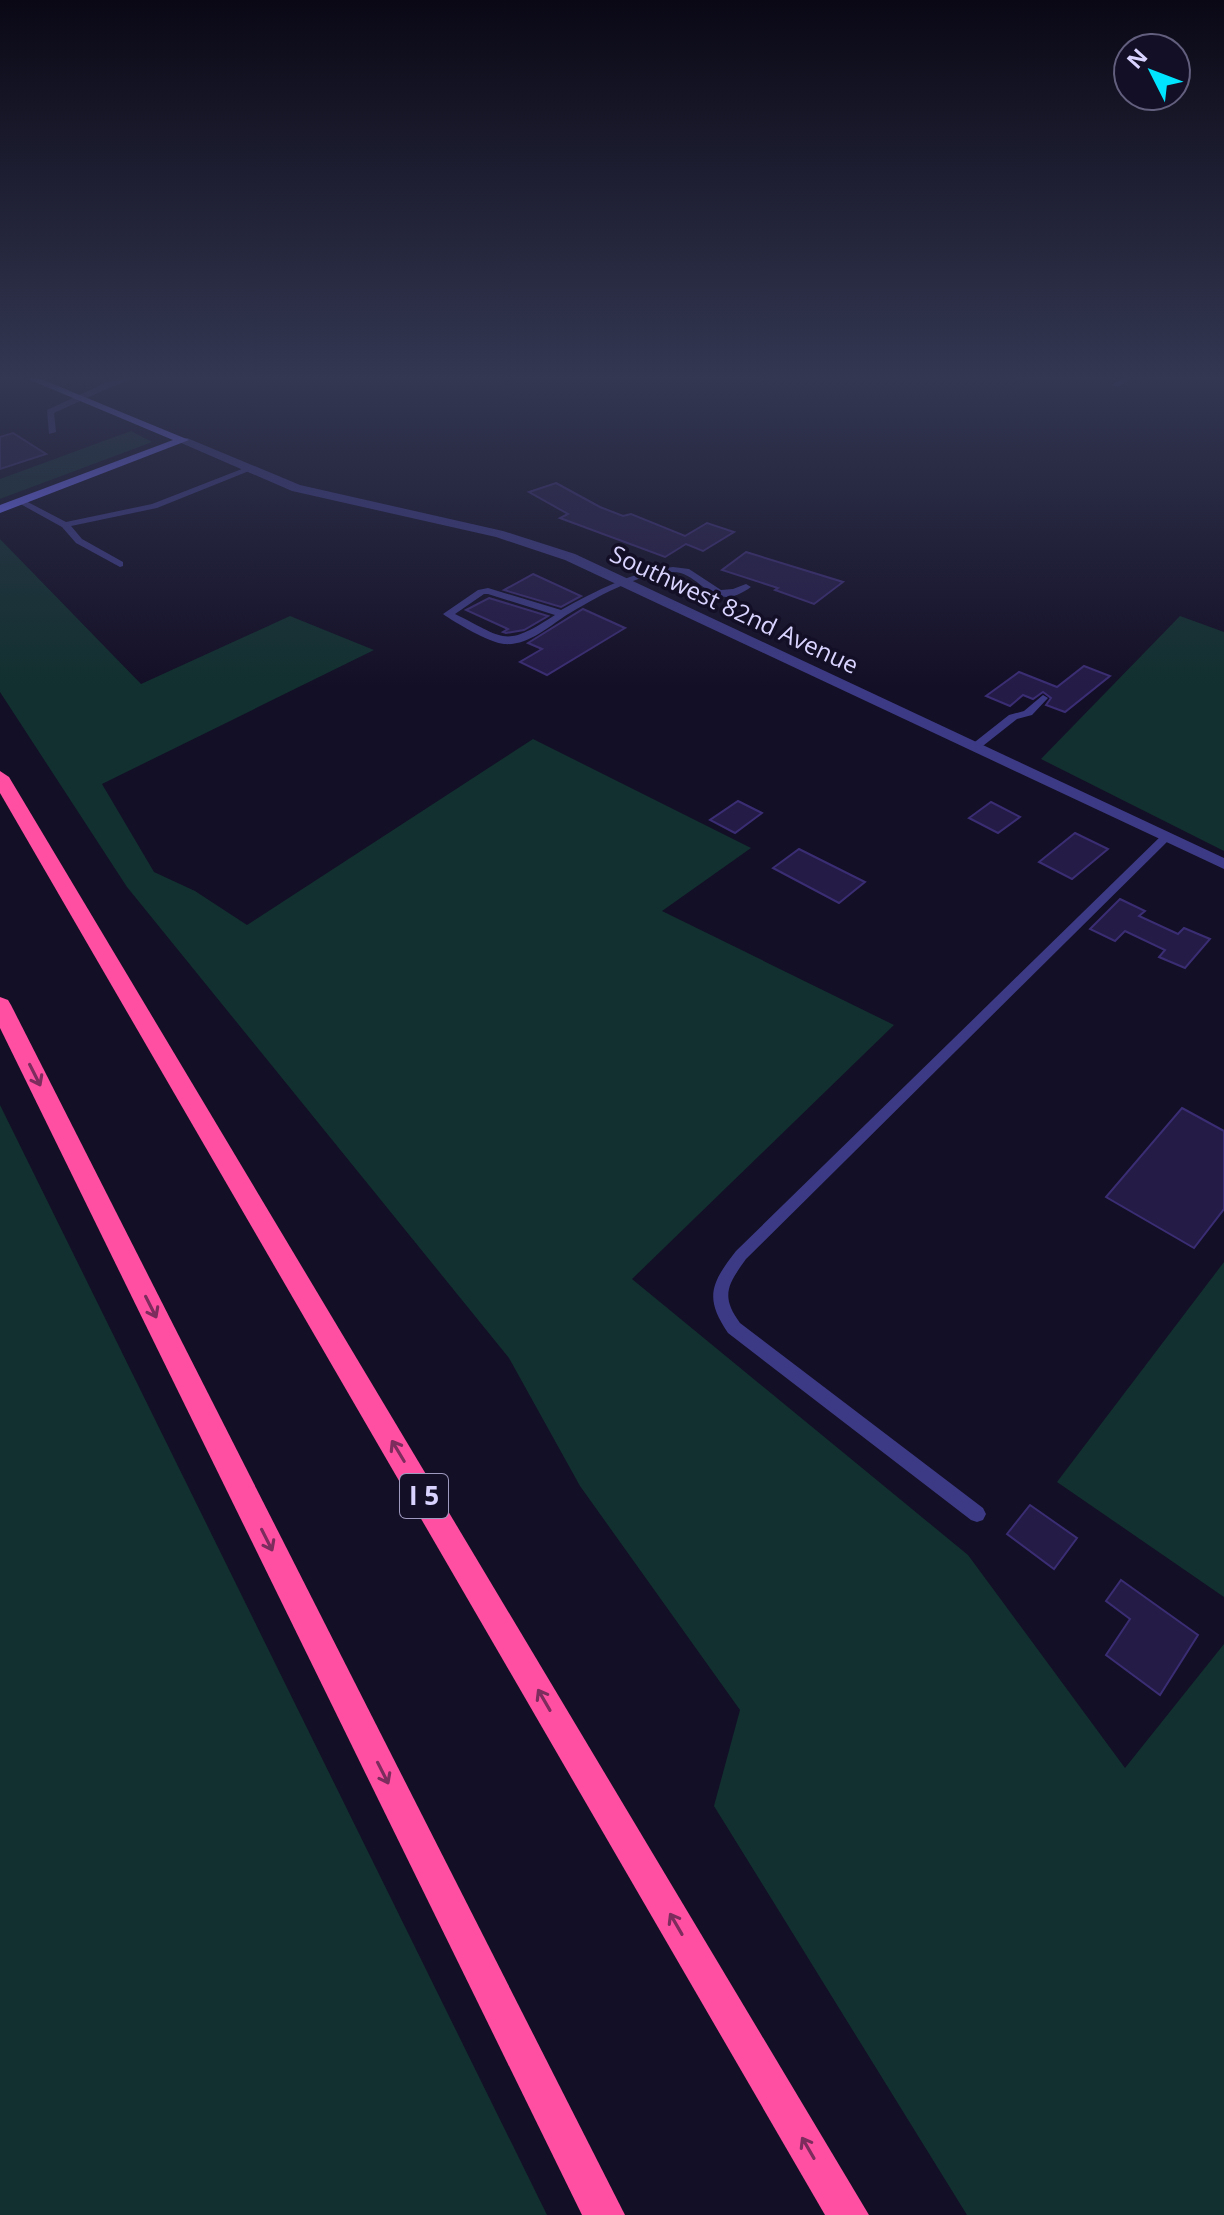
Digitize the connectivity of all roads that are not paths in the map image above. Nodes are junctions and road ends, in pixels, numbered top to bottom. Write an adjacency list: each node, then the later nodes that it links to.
1 (74, 480): 4 (street)
2 (221, 480): 6 (lane)
3 (278, 480): 8 (street, Southwest 82nd Avenue)
4 (19, 501): 5 (street); 6 (lane)
5 (0, 509)
6 (65, 525): 7 (lane)
7 (120, 564)
8 (626, 584): 9 (lane); 10 (lane); 12 (street, Southwest 82nd Avenue)
9 (746, 587)
10 (563, 614): 10 (lane)
11 (1043, 698): 12 (lane)
12 (975, 747): 14 (street, Southwest 82nd Avenue)
13 (0, 777): 19 (highway, I 5, one-way to 13)
14 (1166, 837): 15 (street, Southwest 82nd Avenue); 17 (lane)
15 (1224, 864)
16 (0, 1005): 18 (highway, one-way to 18)
17 (977, 1514)
18 (604, 2215)
19 (848, 2215)

